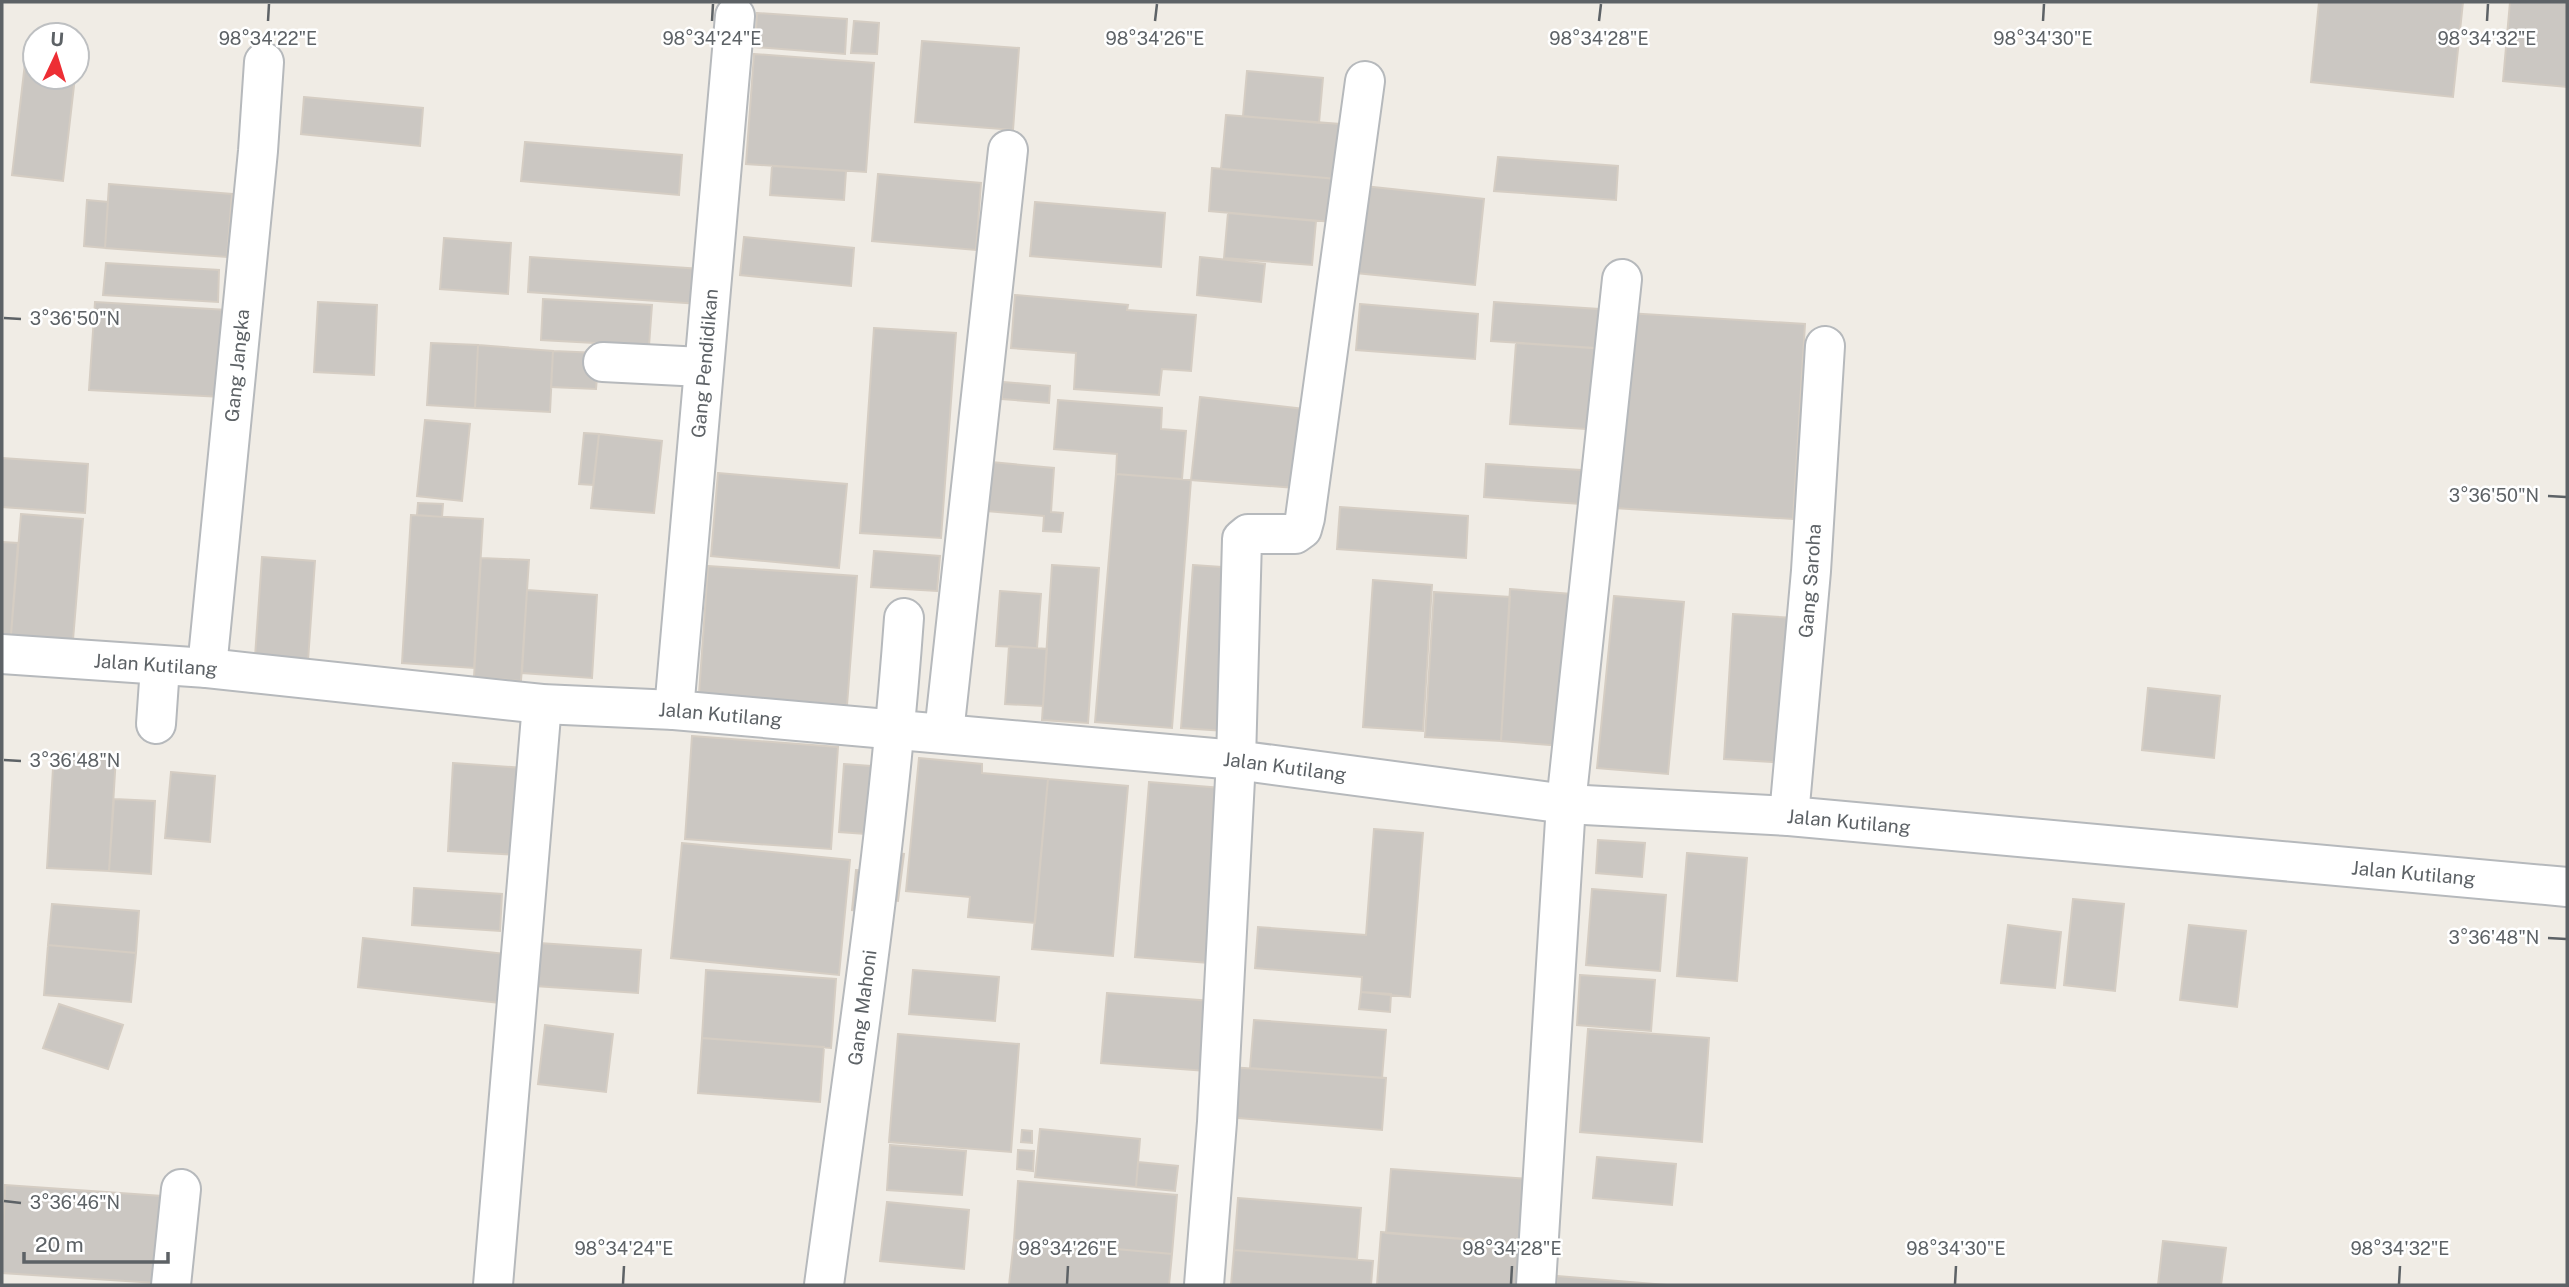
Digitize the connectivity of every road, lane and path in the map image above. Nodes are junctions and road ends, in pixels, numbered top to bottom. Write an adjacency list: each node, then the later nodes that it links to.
1 (735, 16): 8 (street, Gang Pendidikan)
2 (264, 62): 12 (street, Gang Jangka)
3 (1365, 80): 18 (street)
4 (1008, 150): 17 (street)
5 (1622, 279): 19 (street)
6 (1825, 346): 20 (street, Gang Saroha)
7 (603, 362): 8 (street)
8 (702, 367): 14 (street, Gang Pendidikan)
9 (904, 618): 16 (street, Gang Mahoni)
10 (2, 654): 11 (street, Jalan Kutilang)
11 (160, 667): 12 (street, Jalan Kutilang); 15 (street)
12 (207, 668): 13 (street, Jalan Kutilang)
13 (542, 704): 14 (street, Jalan Kutilang); 24 (street)
14 (674, 710): 16 (street, Jalan Kutilang)
15 (156, 724)
16 (896, 729): 17 (street, Jalan Kutilang); 25 (street, Gang Mahoni)
17 (944, 733): 18 (street, Jalan Kutilang)
18 (1236, 760): 19 (street, Jalan Kutilang); 26 (street)
19 (1566, 804): 20 (street, Jalan Kutilang); 27 (street)
20 (1789, 816): 21 (street, Jalan Kutilang)
21 (2567, 887)
22 (181, 1189): 23 (street)
23 (171, 1285)
24 (492, 1285)
25 (824, 1285)
26 (1203, 1285)
27 (1536, 1285)

